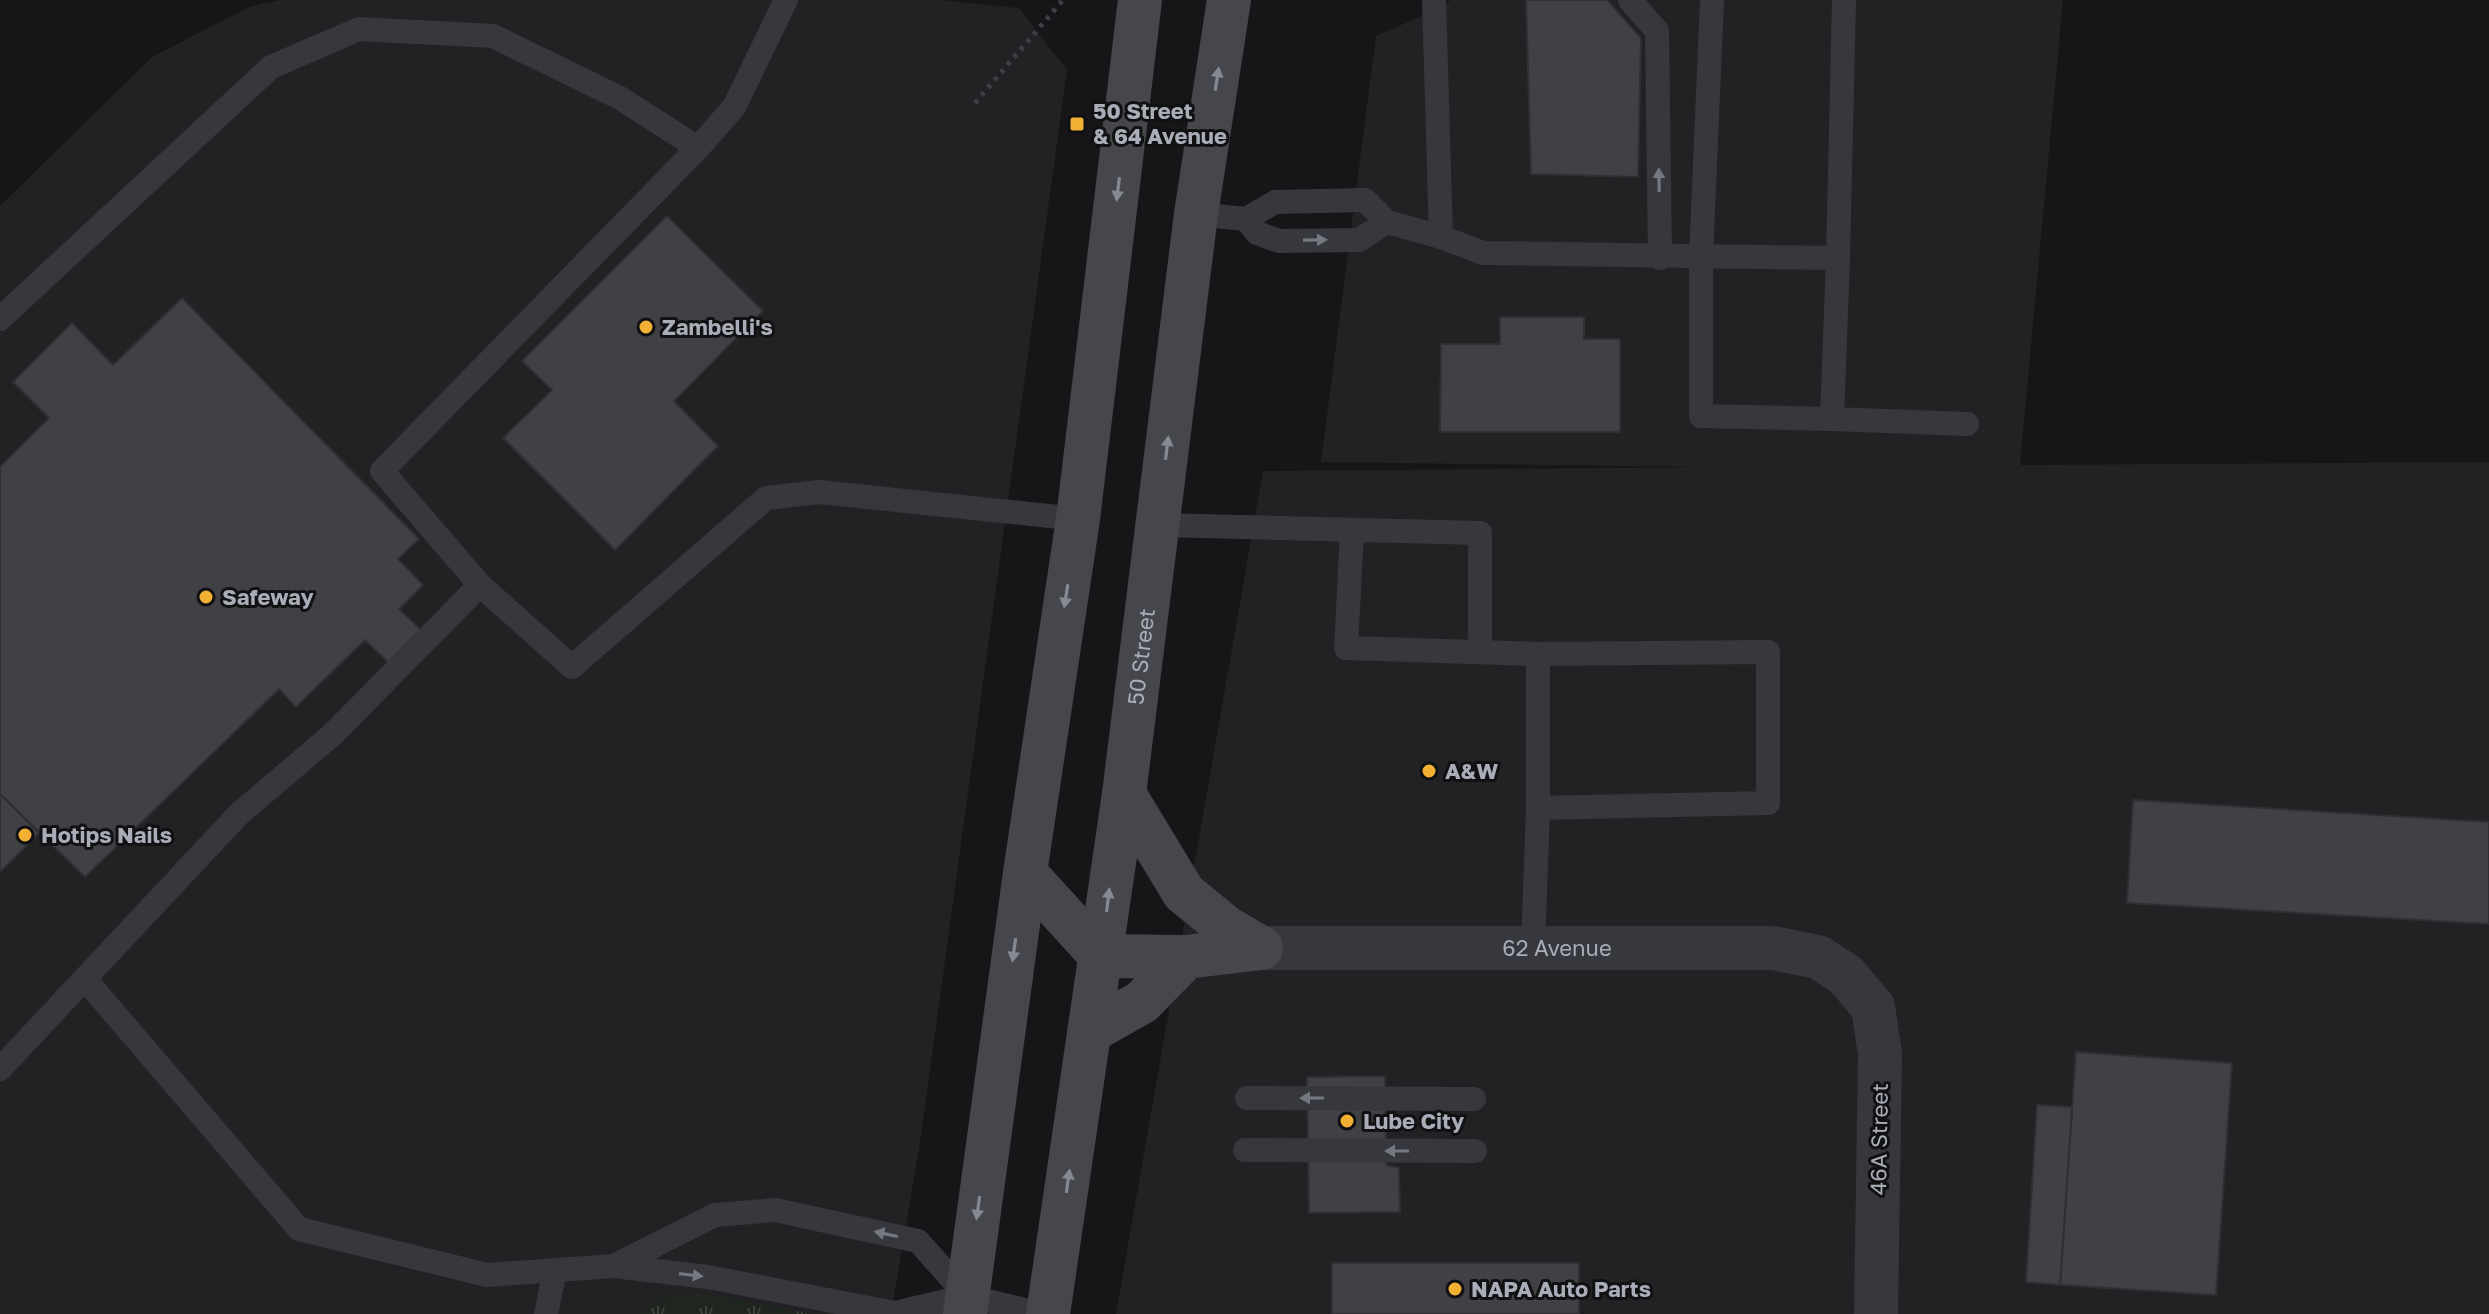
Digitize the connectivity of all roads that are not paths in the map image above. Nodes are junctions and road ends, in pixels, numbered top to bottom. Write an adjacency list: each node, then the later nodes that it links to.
1 (786, 0): 8 (lane)
2 (1140, 0): 19 (main road, one-way to 19)
3 (1229, 0): 9 (main road, 50 Street, one-way to 3)
4 (1434, 0): 12 (lane)
5 (1630, 0): 13 (lane, one-way to 5)
6 (1712, 0): 14 (lane)
7 (1844, 0): 15 (lane)
8 (698, 148): 16 (lane); 22 (lane)
9 (1196, 214): 10 (lane); 20 (main road, 50 Street, one-way to 9)
10 (1246, 219): 11 (lane, one-way to 11); 11 (lane)
11 (1387, 222): 12 (lane)
12 (1441, 237): 13 (lane)
13 (1660, 258): 14 (lane)
14 (1701, 258): 15 (lane); 17 (lane)
15 (1838, 258): 17 (lane)
16 (0, 319)
17 (1832, 419): 18 (lane)
18 (1967, 424)
19 (1078, 519): 22 (lane); 27 (main road, one-way to 27)
20 (1158, 525): 21 (lane); 25 (main road, 50 Street)
21 (1352, 530): 23 (lane); 23 (lane)
22 (480, 585): 33 (lane)
23 (1480, 651): 24 (lane)
24 (1538, 654): 26 (lane); 26 (lane)
25 (1124, 794): 28 (main road); 30 (main road, 50 Street, one-way to 25)
26 (1538, 808): 29 (lane)
27 (1025, 873): 30 (main road); 42 (main road, one-way to 42)
28 (1261, 948): 29 (street, 62 Avenue); 31 (main road)
29 (1533, 948): 32 (street, 62 Avenue)
30 (1101, 956): 31 (main road); 34 (main road, 50 Street)
31 (1186, 957): 34 (main road)
32 (1846, 975): 46 (street, 46A Street)
33 (85, 979): 35 (lane); 41 (lane)
34 (1089, 1032): 45 (main road, 50 Street, one-way to 34)
35 (0, 1069)
36 (1247, 1098): 37 (lane, one-way to 36)
37 (1474, 1099)
38 (1245, 1150): 39 (lane, one-way to 38)
39 (1475, 1151)
40 (614, 1266): 41 (lane); 42 (lane, one-way to 42); 42 (lane, one-way to 40)
41 (555, 1270): 43 (lane)
42 (966, 1305): 44 (lane)
43 (546, 1314)
44 (1041, 1314)
45 (1048, 1314)
46 (1876, 1314)

